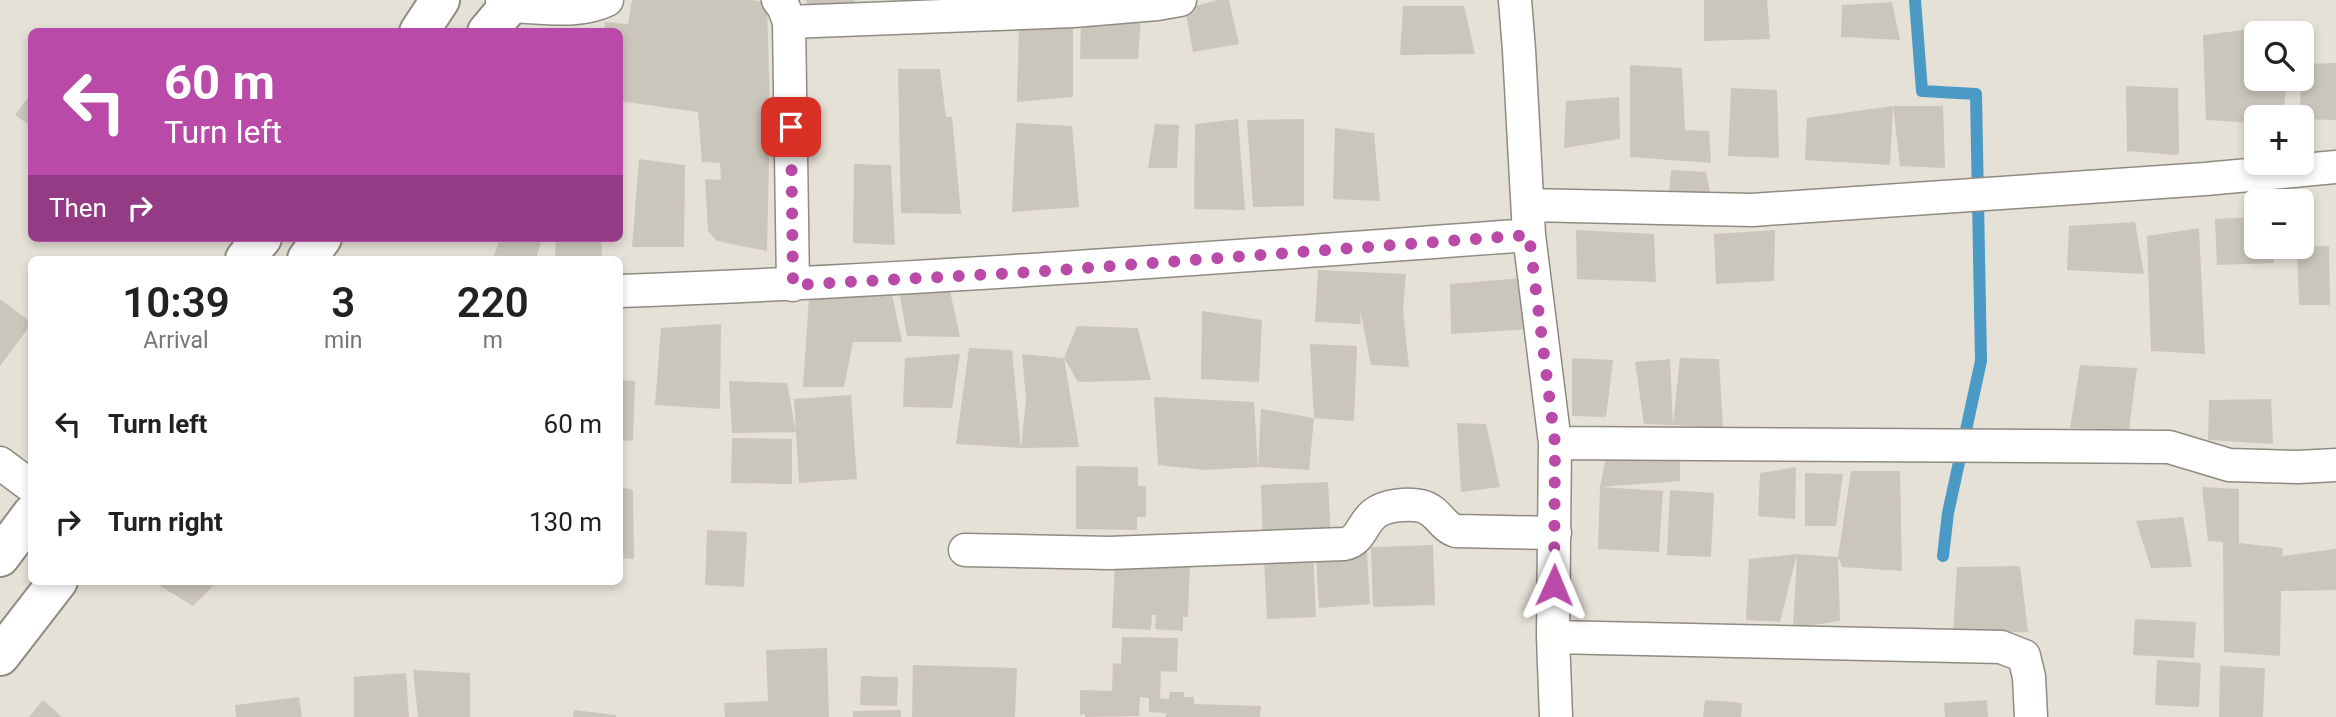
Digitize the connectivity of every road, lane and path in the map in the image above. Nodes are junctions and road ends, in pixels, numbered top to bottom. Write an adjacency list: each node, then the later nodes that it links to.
1 (440, 0): 7 (main road)
2 (607, 0): 5 (street)
3 (1180, 0): 6 (street)
4 (1515, 0): 9 (street)
5 (503, 9)
6 (783, 11): 12 (street)
7 (422, 28)
8 (2336, 167): 9 (street)
9 (1529, 220): 12 (street); 14 (street)
10 (259, 242): 11 (main road)
11 (247, 256)
12 (793, 285): 13 (street)
13 (623, 292)
14 (1555, 443): 16 (street); 19 (street)
15 (0, 463): 17 (street)
16 (2336, 465)
17 (28, 484)
18 (28, 519): 21 (main road)
19 (1555, 533): 20 (street); 23 (street)
20 (965, 550)
21 (0, 557)
22 (55, 585): 24 (main road)
23 (1553, 637): 25 (street); 26 (street)
24 (0, 656)
25 (1556, 717)
26 (2031, 717)

